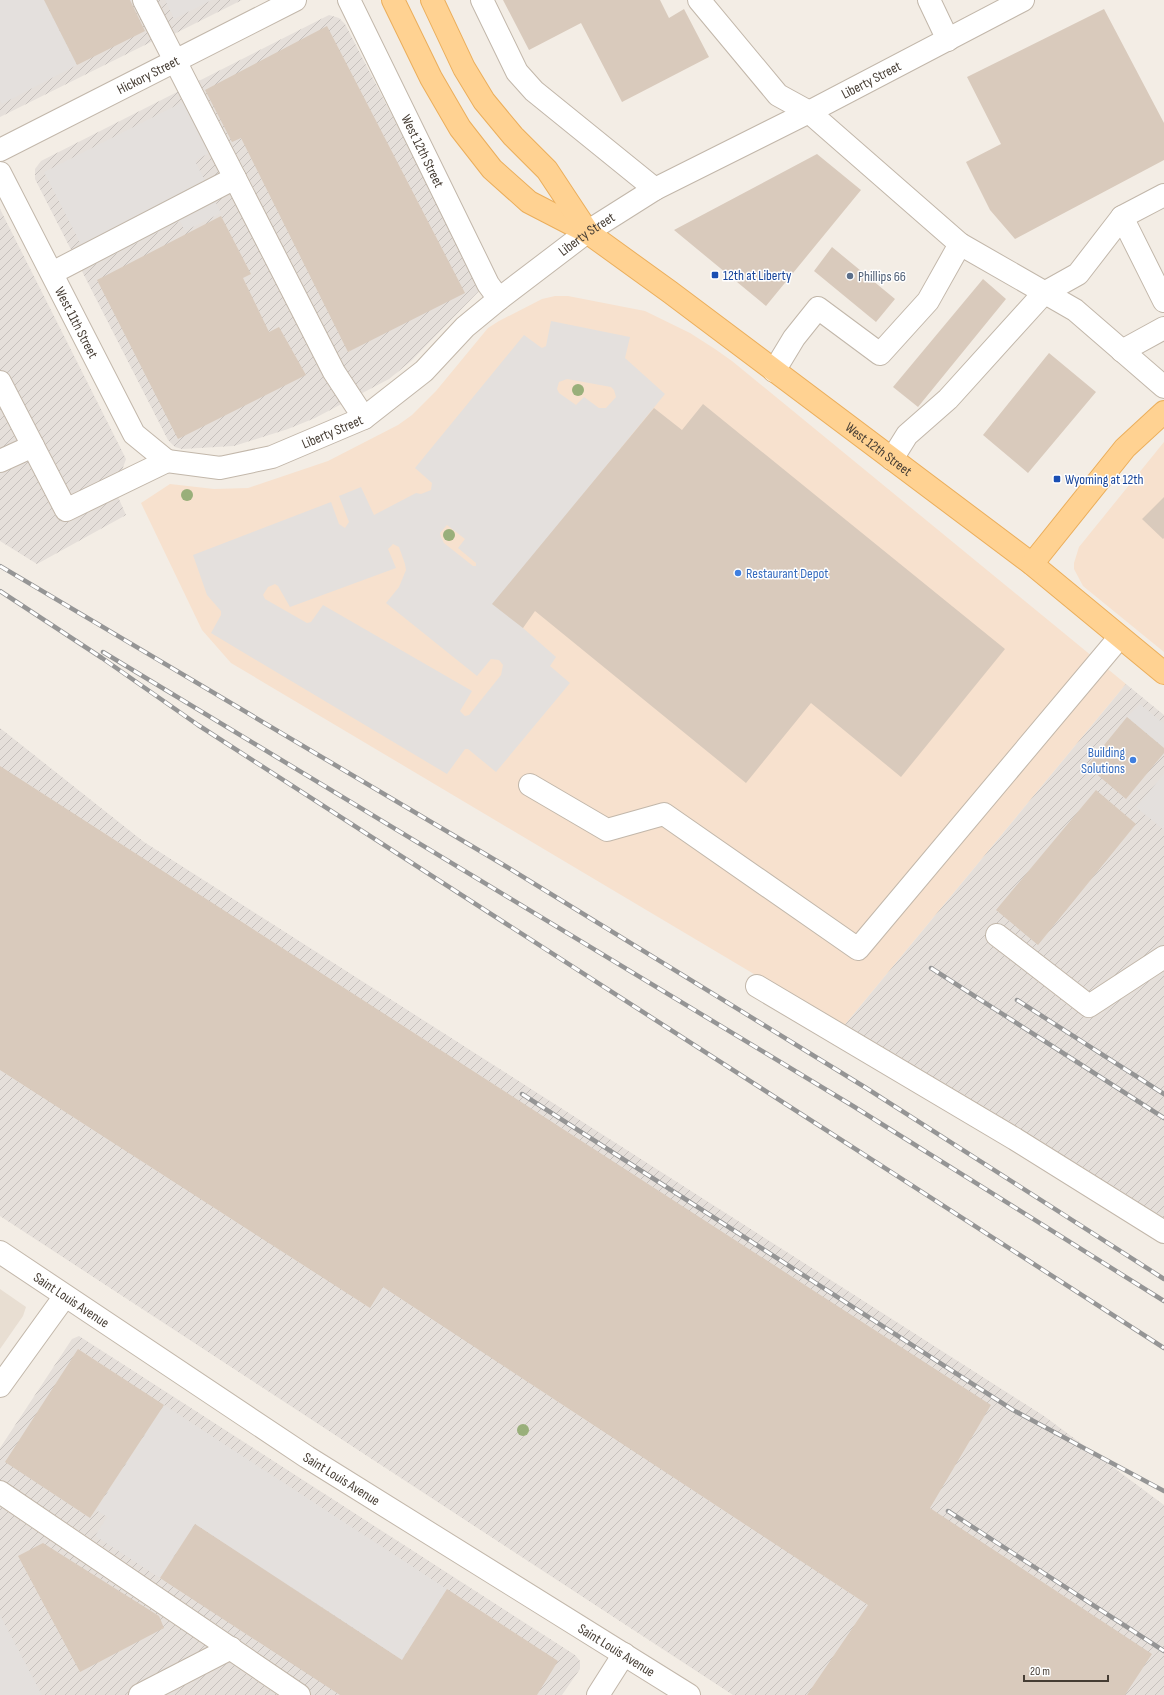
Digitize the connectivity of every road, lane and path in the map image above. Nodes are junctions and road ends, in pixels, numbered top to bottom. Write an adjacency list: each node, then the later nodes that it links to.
1 (144, 0): 11 (street)
2 (295, 0): 11 (street, Hickory Street)
3 (350, 0): 23 (street, West 12th Street)
4 (392, 0): 19 (main road, West 12th Street)
5 (482, 0): 16 (street)
6 (699, 0): 12 (street)
7 (929, 0): 10 (street)
8 (1023, 0): 10 (street, Liberty Street)
9 (434, 3): 19 (main road, West 12th Street)
10 (948, 40): 12 (street, Liberty Street)
11 (175, 61): 13 (street, Hickory Street); 15 (street)
12 (810, 112): 16 (street, Liberty Street); 20 (street)
13 (0, 150)
14 (0, 173): 21 (street, West 11th Street)
15 (235, 178): 21 (street); 31 (street)
16 (655, 189): 19 (street, Liberty Street)
17 (1164, 195): 18 (street)
18 (1122, 217): 22 (street); 24 (street)
19 (587, 232): 23 (street, Liberty Street); 27 (main road, West 12th Street)
20 (960, 244): 22 (street); 27 (street)
21 (52, 273): 35 (street, West 11th Street)
22 (1044, 293): 26 (street); 33 (street)
23 (499, 299): 31 (street, Liberty Street)
24 (1164, 301)
25 (1164, 328): 26 (street)
26 (1122, 351): 29 (street)
27 (774, 371): 33 (main road, West 12th Street)
28 (0, 382): 32 (street)
29 (1164, 387)
30 (1164, 412): 36 (main road)
31 (364, 418): 35 (street, Liberty Street)
32 (33, 446): 34 (street); 35 (street)
33 (892, 459): 36 (main road, West 12th Street)
34 (0, 461)
35 (168, 461)
36 (1032, 564): 37 (main road, West 12th Street)
37 (1119, 638): 38 (main road, West 12th Street); 39 (street)
38 (1164, 673)
39 (530, 785)
40 (997, 935): 41 (street)
41 (1164, 957)
42 (757, 986): 43 (street)
43 (1164, 1232)
44 (0, 1252): 45 (street, Saint Louis Avenue)
45 (65, 1296): 46 (street); 49 (street, Saint Louis Avenue)
46 (0, 1386)
47 (0, 1492): 48 (street)
48 (231, 1648): 50 (street); 51 (street)
49 (624, 1654): 52 (street); 53 (street, Saint Louis Avenue)
50 (140, 1695)
51 (299, 1695)
52 (598, 1695)
53 (689, 1695)

